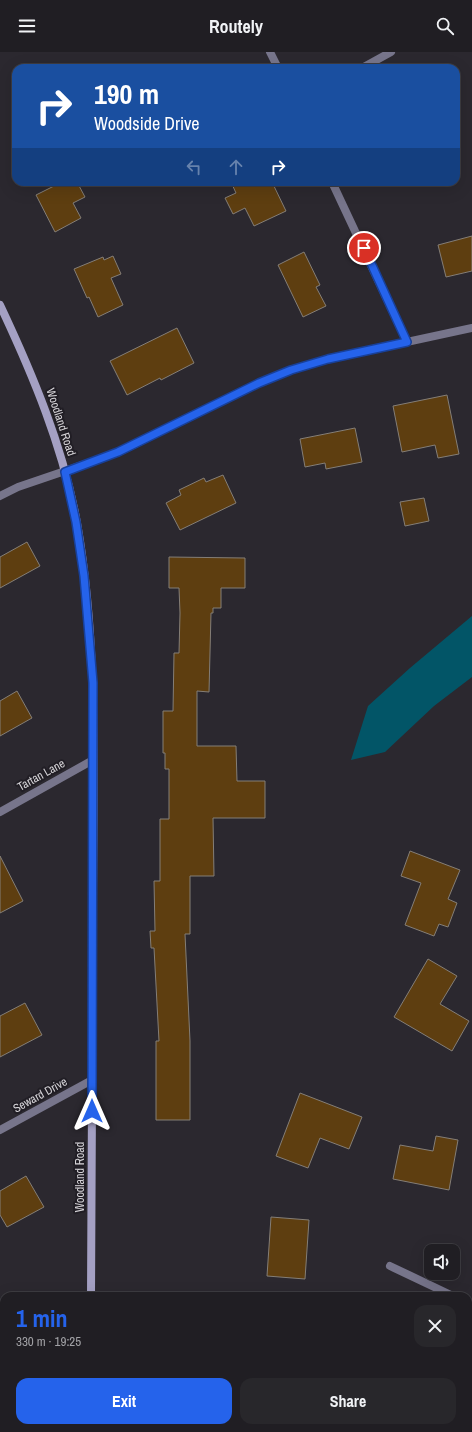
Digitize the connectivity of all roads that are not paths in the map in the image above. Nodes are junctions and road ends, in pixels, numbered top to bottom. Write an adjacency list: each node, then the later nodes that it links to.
1 (270, 52): 3 (street)
2 (391, 52): 4 (street)
3 (276, 64)
4 (369, 64)
5 (334, 186): 8 (street)
6 (0, 305): 9 (main road, Woodland Road)
7 (472, 328): 8 (street)
8 (407, 342): 9 (street)
9 (65, 472): 10 (street); 11 (main road, Woodland Road)
10 (0, 496)
11 (93, 760): 12 (street, Tartan Lane); 13 (main road, Woodland Road)
12 (0, 812)
13 (92, 1080): 14 (street, Seward Drive); 16 (main road, Woodland Road)
14 (0, 1130)
15 (390, 1266): 17 (street)
16 (91, 1292)
17 (445, 1292)

